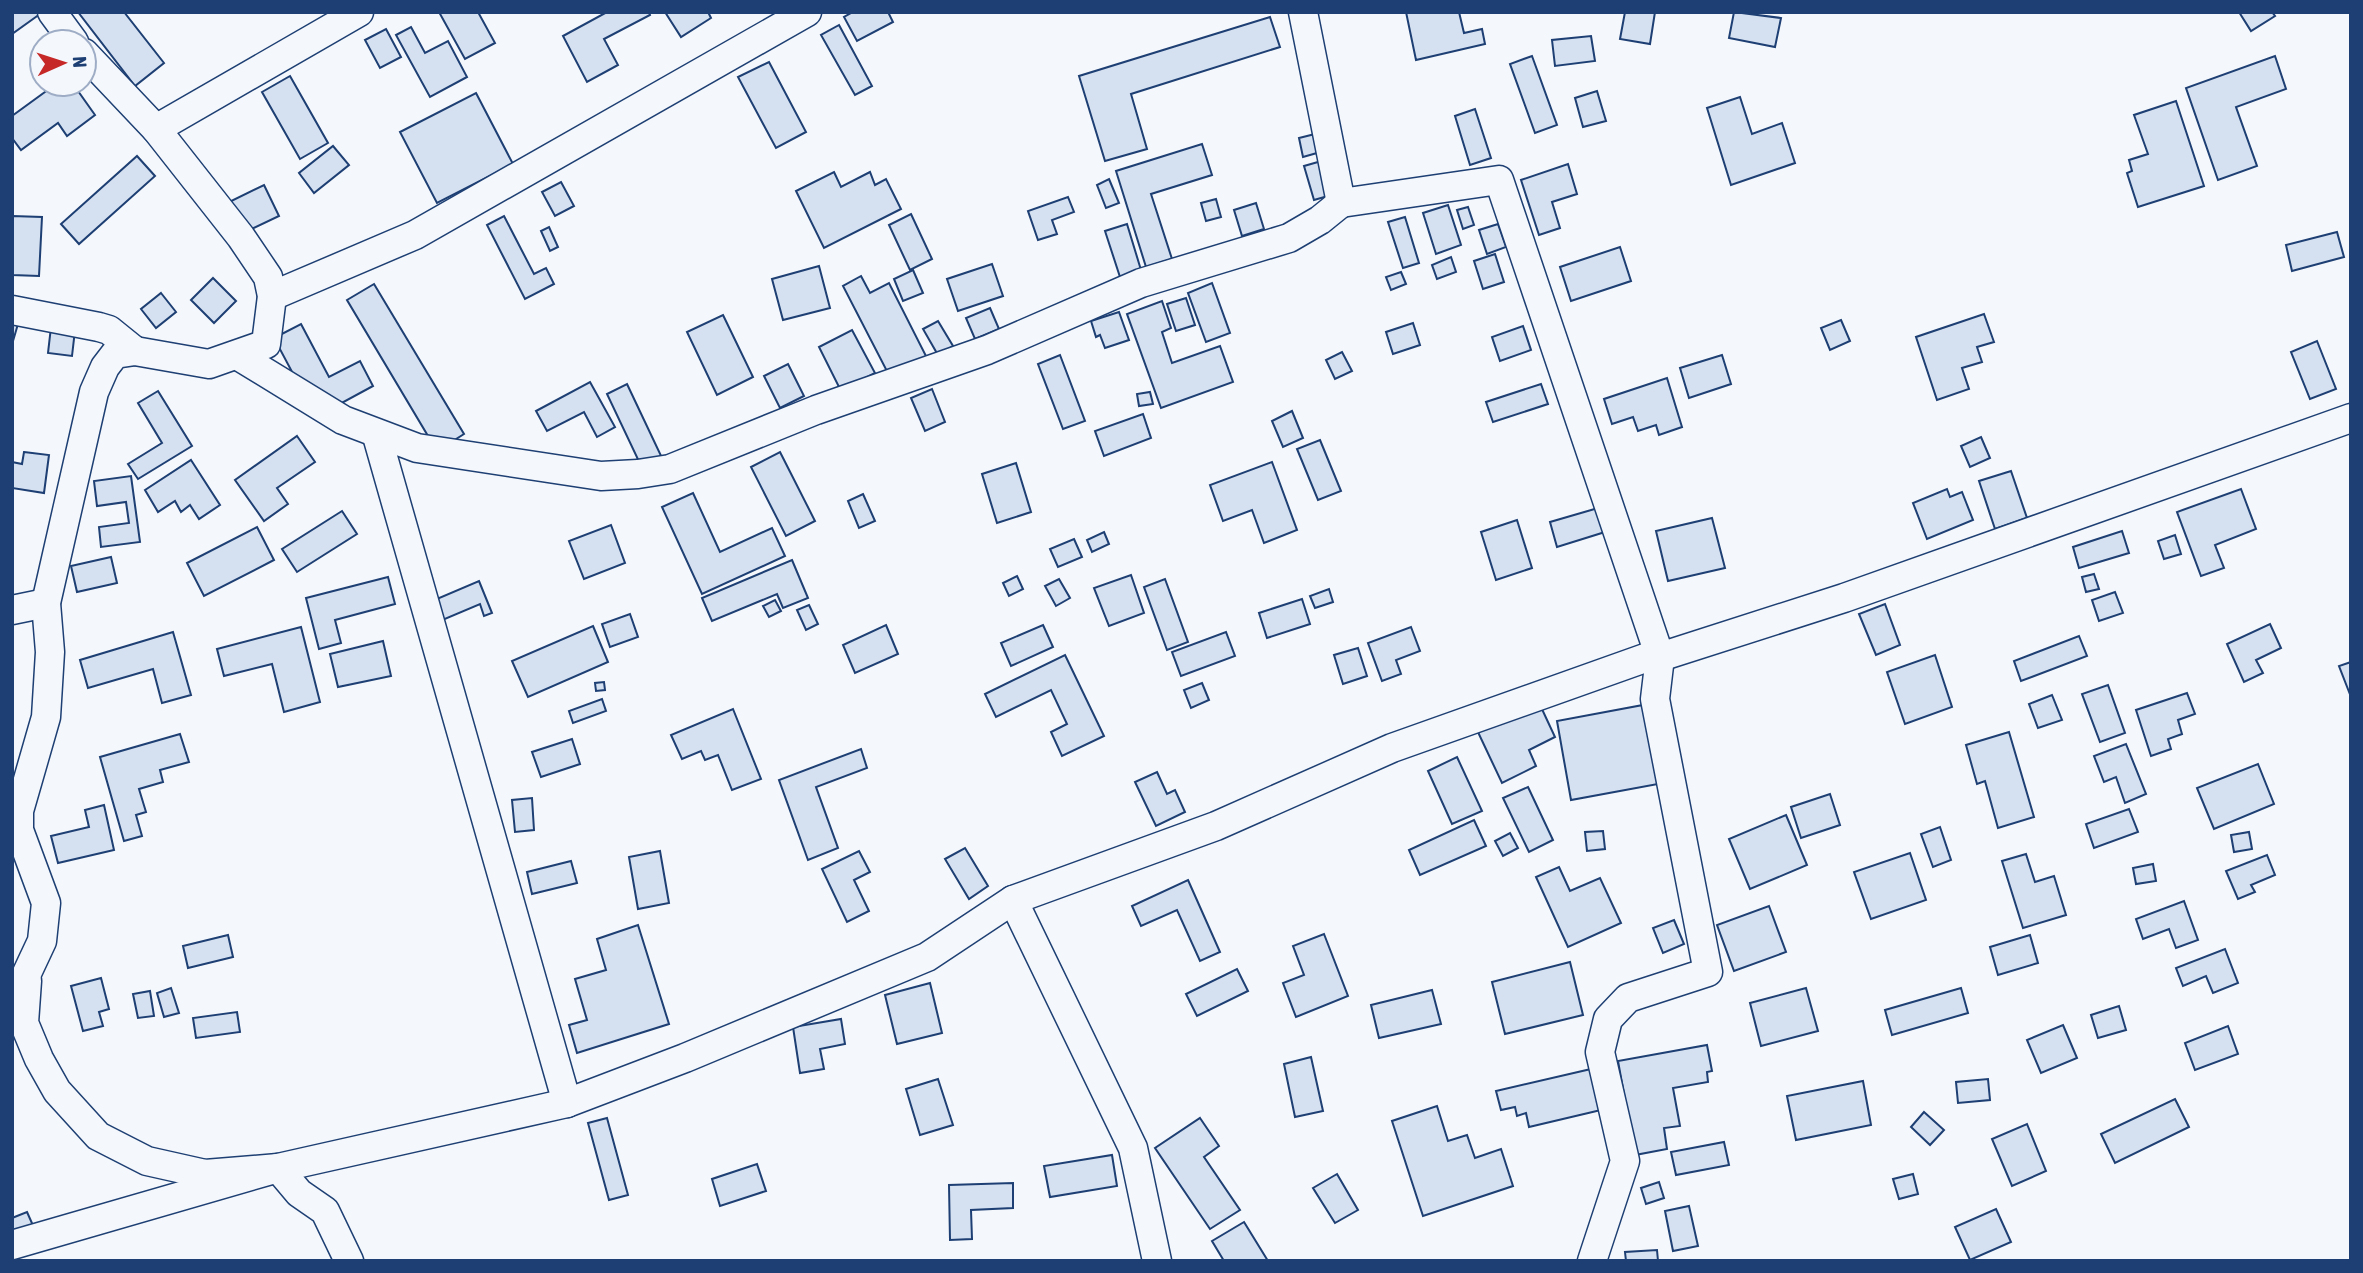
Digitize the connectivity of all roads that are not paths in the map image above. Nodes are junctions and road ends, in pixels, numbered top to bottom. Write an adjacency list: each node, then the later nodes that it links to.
1 (52, 12): 5 (street)
2 (359, 12): 7 (street)
3 (807, 12): 9 (street)
4 (1303, 12): 8 (street)
5 (64, 28)
6 (98, 67): 7 (street)
7 (156, 129): 9 (street)
8 (1341, 203): 14 (street); 17 (street)
9 (272, 296): 12 (street)
10 (12, 310): 11 (street)
11 (135, 351): 12 (street); 15 (street)
12 (236, 355): 14 (street)
13 (2351, 418): 17 (street)
14 (377, 436): 21 (street)
15 (46, 603): 16 (street); 19 (street)
16 (12, 610)
17 (1660, 657): 18 (street); 26 (street)
18 (1013, 900): 21 (street); 25 (street)
19 (27, 979): 20 (street); 22 (street)
20 (12, 1005)
21 (567, 1103): 22 (street)
22 (278, 1168): 23 (street); 24 (street)
23 (12, 1245)
24 (349, 1261)
25 (1157, 1261)
26 (1592, 1261)

